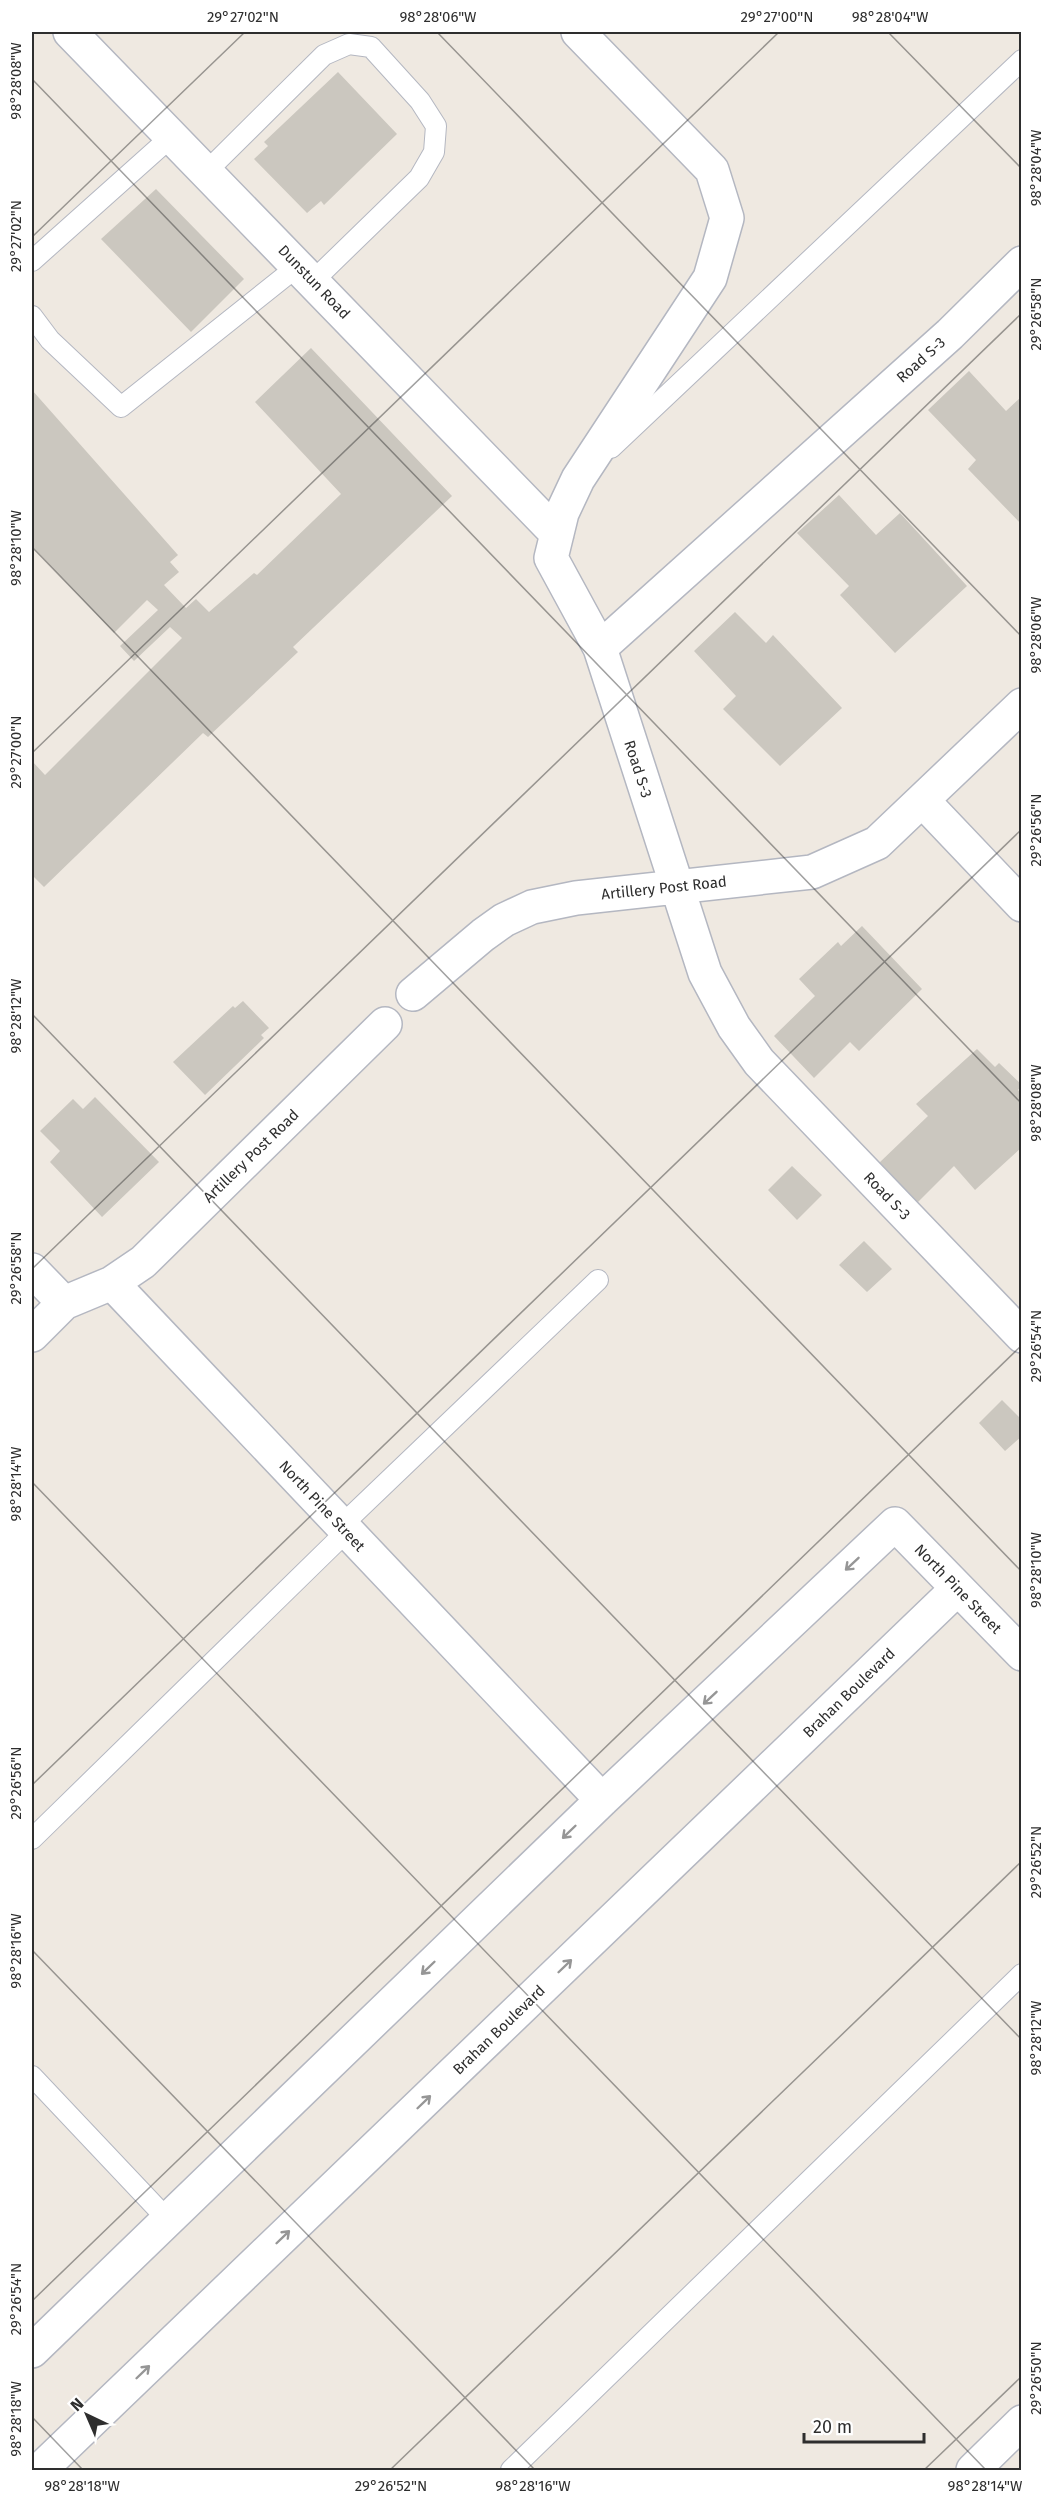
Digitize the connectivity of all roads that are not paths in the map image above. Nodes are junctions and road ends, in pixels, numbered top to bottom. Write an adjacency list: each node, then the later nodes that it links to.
1 (70, 32): 4 (street, Dunstun Road)
2 (578, 32): 10 (street)
3 (1022, 60): 10 (lane)
4 (171, 136): 5 (street, Dunstun Road); 6 (lane)
5 (206, 172): 8 (street, Dunstun Road); 8 (lane)
6 (32, 261)
7 (1022, 263): 12 (street, Road S-3)
8 (305, 274): 9 (lane); 11 (street, Dunstun Road)
9 (32, 316)
10 (578, 479): 11 (street)
11 (557, 534): 12 (street)
12 (600, 648): 15 (street, Road S-3)
13 (1022, 705): 14 (street, Artillery Post Road)
14 (923, 801): 15 (street, Artillery Post Road); 16 (street)
15 (676, 886): 17 (street, Artillery Post Road); 24 (street, Road S-3)
16 (1022, 904)
17 (413, 994)
18 (386, 1024): 21 (street, Artillery Post Road)
19 (32, 1270): 22 (street)
20 (598, 1280): 25 (lane)
21 (112, 1283): 22 (street); 25 (street, North Pine Street)
22 (64, 1304): 23 (street)
23 (32, 1335)
24 (1022, 1336)
25 (343, 1529): 28 (street, North Pine Street); 29 (lane)
26 (957, 1589): 27 (street, North Pine Street); 28 (street, North Pine Street, one-way to 28); 35 (street, Brahan Boulevard, one-way to 26)
27 (1022, 1654)
28 (602, 1800): 32 (street, one-way to 32)
29 (32, 1839)
30 (1022, 1974): 36 (lane)
31 (32, 2076): 32 (lane)
32 (168, 2220): 33 (street)
33 (32, 2352)
34 (1022, 2422): 37 (street)
35 (40, 2470)
36 (510, 2470)
37 (973, 2470)

